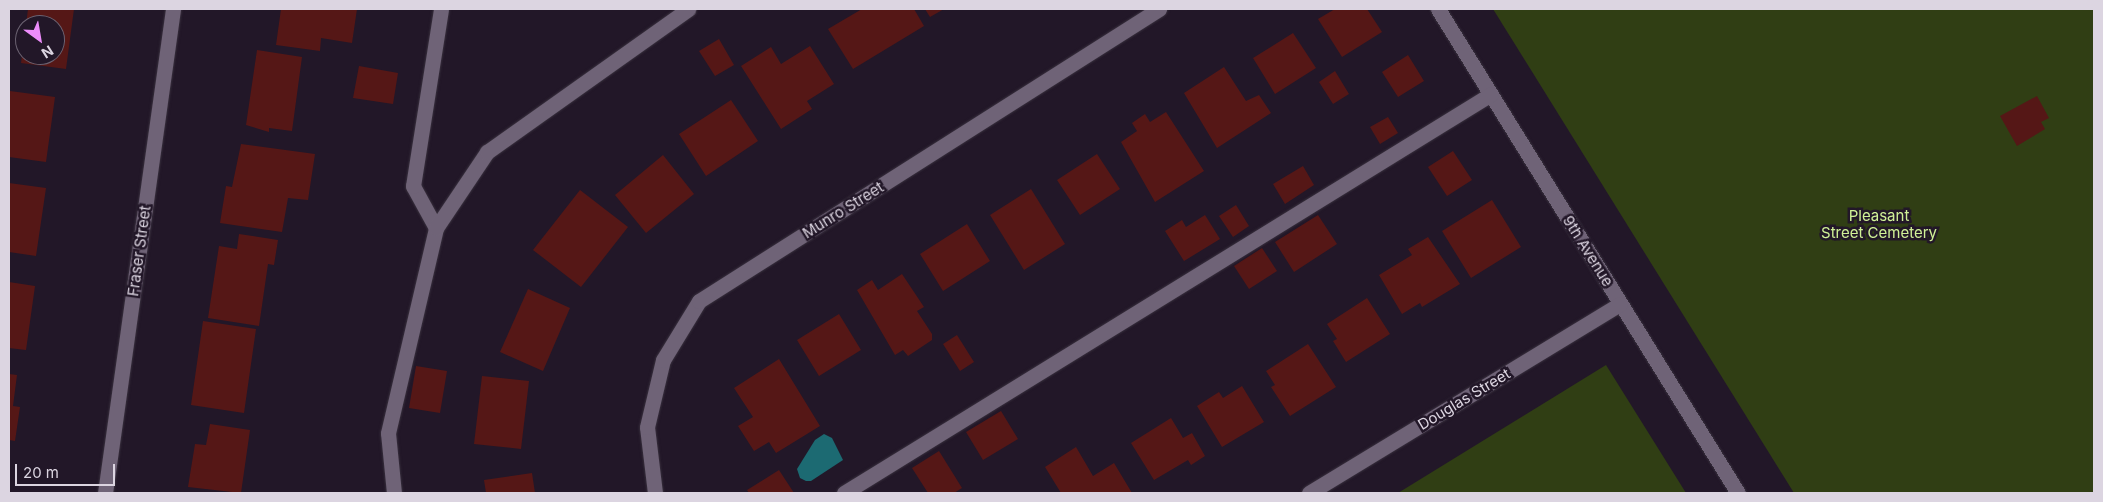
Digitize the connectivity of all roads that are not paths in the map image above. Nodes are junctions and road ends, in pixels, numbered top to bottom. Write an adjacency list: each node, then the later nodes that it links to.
1 (173, 9): 9 (street, Fraser Street)
2 (441, 9): 7 (street)
3 (688, 9): 7 (street)
4 (1157, 9): 11 (street, Munro Street)
5 (1438, 9): 6 (street, 9th Avenue)
6 (1491, 94): 8 (street, 9th Avenue); 12 (street)
7 (436, 228): 10 (street)
8 (1620, 304): 13 (street, Douglas Street); 14 (street, 9th Avenue)
9 (105, 493)
10 (394, 493)
11 (655, 493)
12 (844, 493)
13 (1309, 493)
14 (1738, 493)

